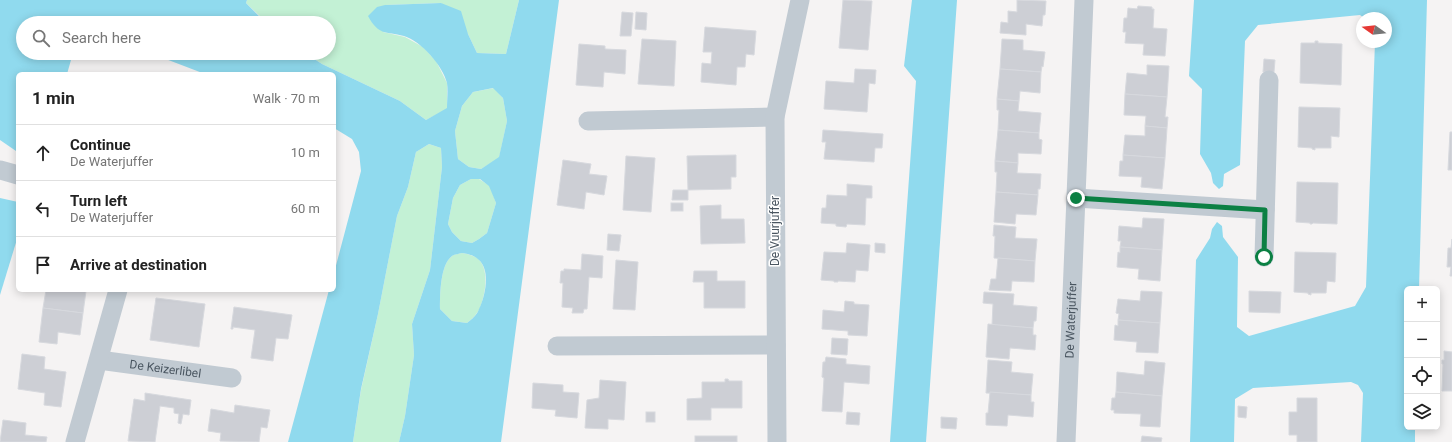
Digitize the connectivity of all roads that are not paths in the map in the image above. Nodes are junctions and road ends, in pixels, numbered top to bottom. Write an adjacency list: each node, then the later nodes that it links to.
1 (800, 0): 4 (street, De Vuurjuffer)
2 (1084, 0): 6 (street, De Waterjuffer)
3 (1269, 80): 7 (street)
4 (775, 117): 5 (street); 10 (street, De Vuurjuffer)
5 (588, 121)
6 (1076, 198): 7 (street); 16 (street, De Waterjuffer)
7 (1265, 210): 8 (street)
8 (1264, 257)
9 (117, 292): 12 (street)
10 (776, 345): 11 (street); 15 (street, De Vuurjuffer)
11 (557, 346)
12 (99, 360): 13 (street, De Keizerlibel); 14 (street)
13 (232, 378)
14 (75, 442)
15 (777, 442)
16 (1066, 442)

